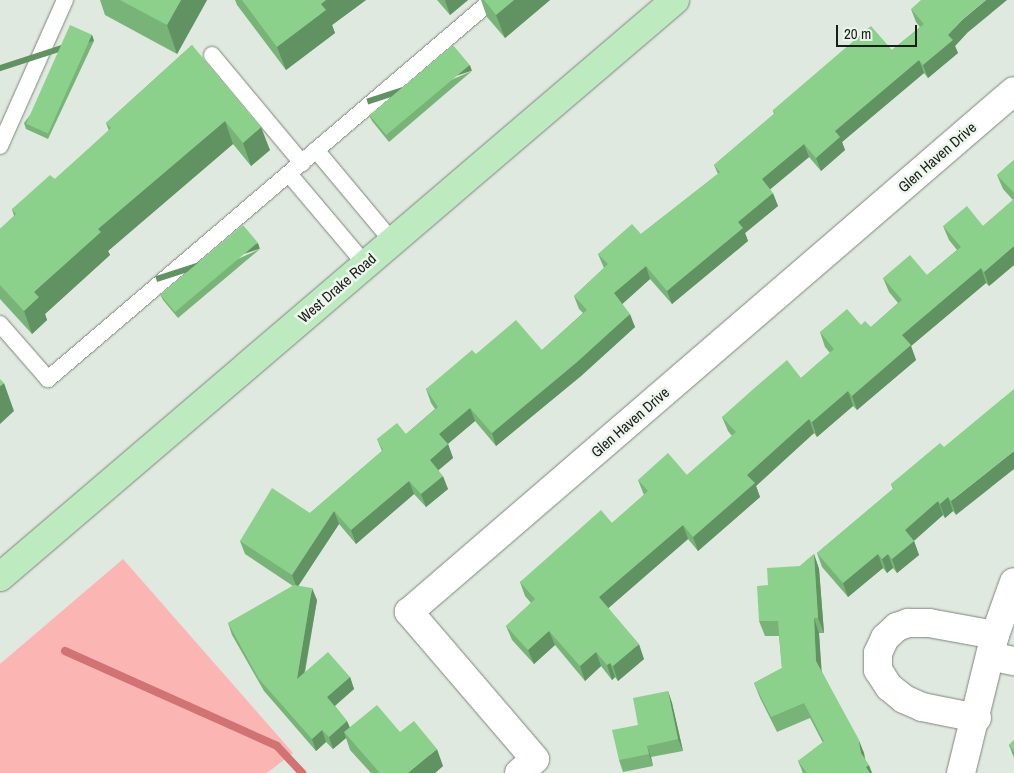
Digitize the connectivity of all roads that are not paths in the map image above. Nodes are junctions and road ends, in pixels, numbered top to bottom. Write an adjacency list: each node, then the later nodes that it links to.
1 (64, 0): 6 (lane)
2 (492, 0): 7 (lane)
3 (675, 0): 10 (main road, West Drake Road)
4 (212, 55): 8 (lane)
5 (1014, 91): 17 (street, Glen Haven Drive)
6 (0, 146)
7 (316, 150): 8 (lane); 10 (lane)
8 (302, 163): 9 (lane)
9 (289, 174): 11 (lane); 12 (lane)
10 (392, 241): 11 (main road, West Drake Road)
11 (365, 264): 13 (main road, West Drake Road)
12 (0, 324)
13 (0, 577)
14 (1014, 582): 15 (street)
15 (1000, 651): 16 (street); 16 (street)
16 (977, 718): 18 (street)
17 (519, 773)
18 (961, 773)

